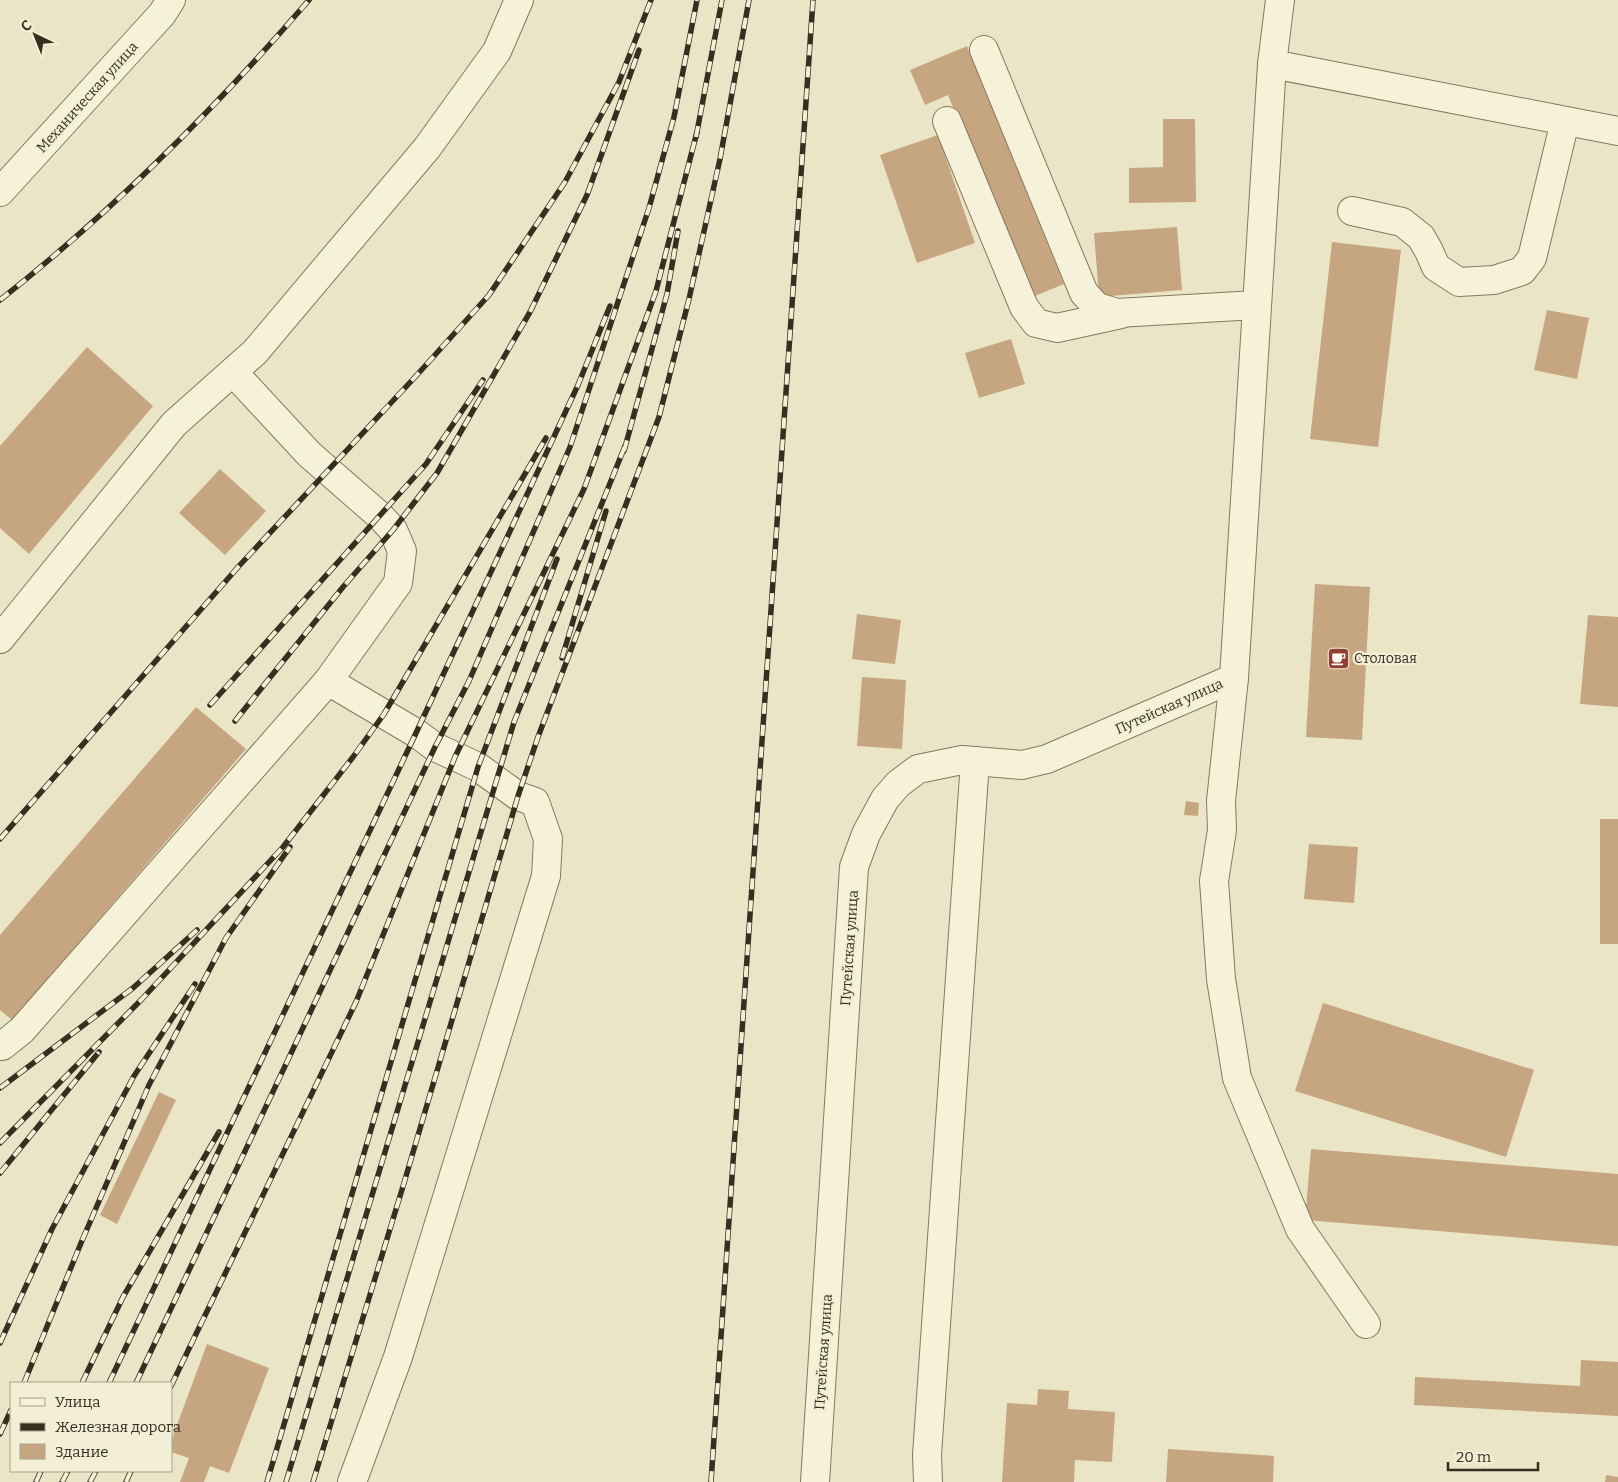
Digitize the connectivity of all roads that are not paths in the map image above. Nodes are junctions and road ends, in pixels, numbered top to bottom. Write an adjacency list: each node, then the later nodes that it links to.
1 (171, 0): 9 (street, Механическая улица)
2 (520, 0): 13 (street)
3 (1280, 0): 5 (street)
4 (984, 50): 12 (street)
5 (1272, 64): 7 (street); 11 (street)
6 (948, 121): 12 (street)
7 (1565, 121): 8 (street); 10 (street)
8 (1618, 131)
9 (0, 192)
10 (1352, 211)
11 (1256, 305): 12 (street); 15 (street)
12 (1130, 312)
13 (233, 372): 14 (street); 16 (street)
14 (0, 640)
15 (1234, 678): 17 (street, Путейская улица); 19 (street)
16 (328, 681): 18 (street); 20 (street)
17 (975, 761): 21 (street, Путейская улица); 22 (street)
18 (0, 1046)
19 (1366, 1324)
20 (352, 1482)
21 (815, 1482)
22 (928, 1482)

